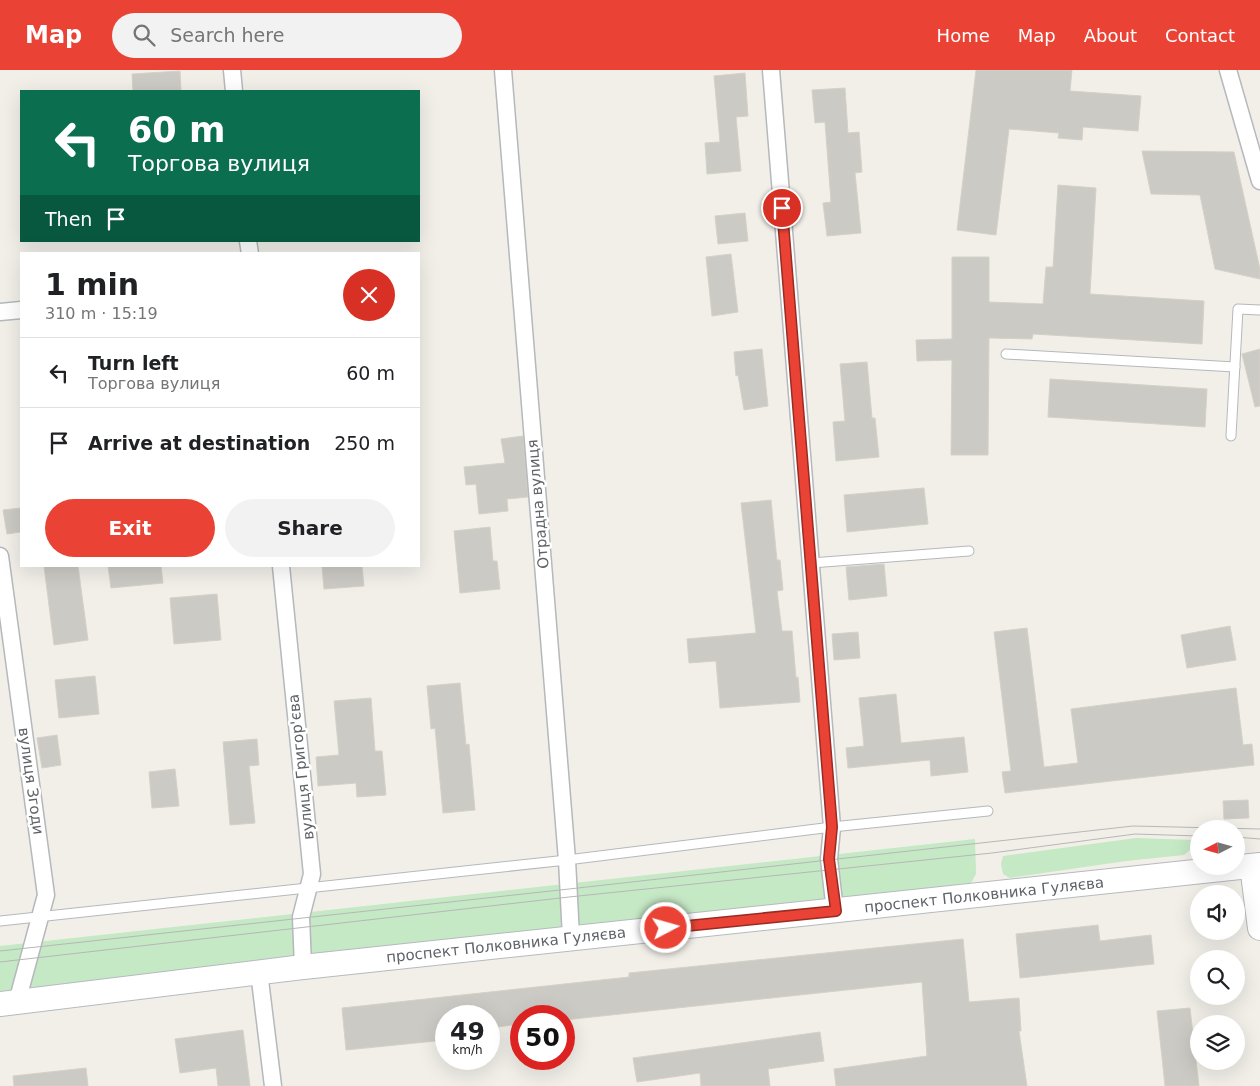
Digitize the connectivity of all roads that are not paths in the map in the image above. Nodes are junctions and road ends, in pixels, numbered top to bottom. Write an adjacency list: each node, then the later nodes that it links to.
1 (232, 70): 5 (street)
2 (503, 70): 20 (street, Отрадна вулиця)
3 (771, 70): 16 (street)
4 (1228, 70): 6 (street)
5 (234, 90)
6 (1256, 150): 7 (street)
7 (1260, 182)
8 (20, 310): 10 (street)
9 (1260, 310): 12 (lane)
10 (0, 312)
11 (1006, 354): 12 (lane)
12 (1235, 367): 13 (lane)
13 (1232, 436)
14 (969, 551): 16 (lane)
15 (0, 556): 24 (street, вулиця Згоди)
16 (811, 563): 19 (street)
17 (281, 567): 22 (street, вулиця Григор'єва)
18 (988, 811): 19 (lane)
19 (832, 827): 20 (lane); 23 (street)
20 (567, 860): 22 (lane); 27 (street, Отрадна вулиця)
21 (1256, 865): 23 (main road, проспект Полковника Гуляєва); 26 (main road)
22 (308, 887): 24 (lane); 28 (street, вулиця Григор'єва)
23 (836, 911): 27 (main road, проспект Полковника Гуляєва)
24 (41, 916): 25 (lane); 30 (street, вулиця Згоди)
25 (0, 921)
26 (1260, 928)
27 (571, 938): 28 (main road, проспект Полковника Гуляєва)
28 (303, 966): 29 (main road, проспект Полковника Гуляєва)
29 (259, 972): 30 (main road, проспект Полковника Гуляєва); 31 (street)
30 (8, 1003)
31 (273, 1086)

